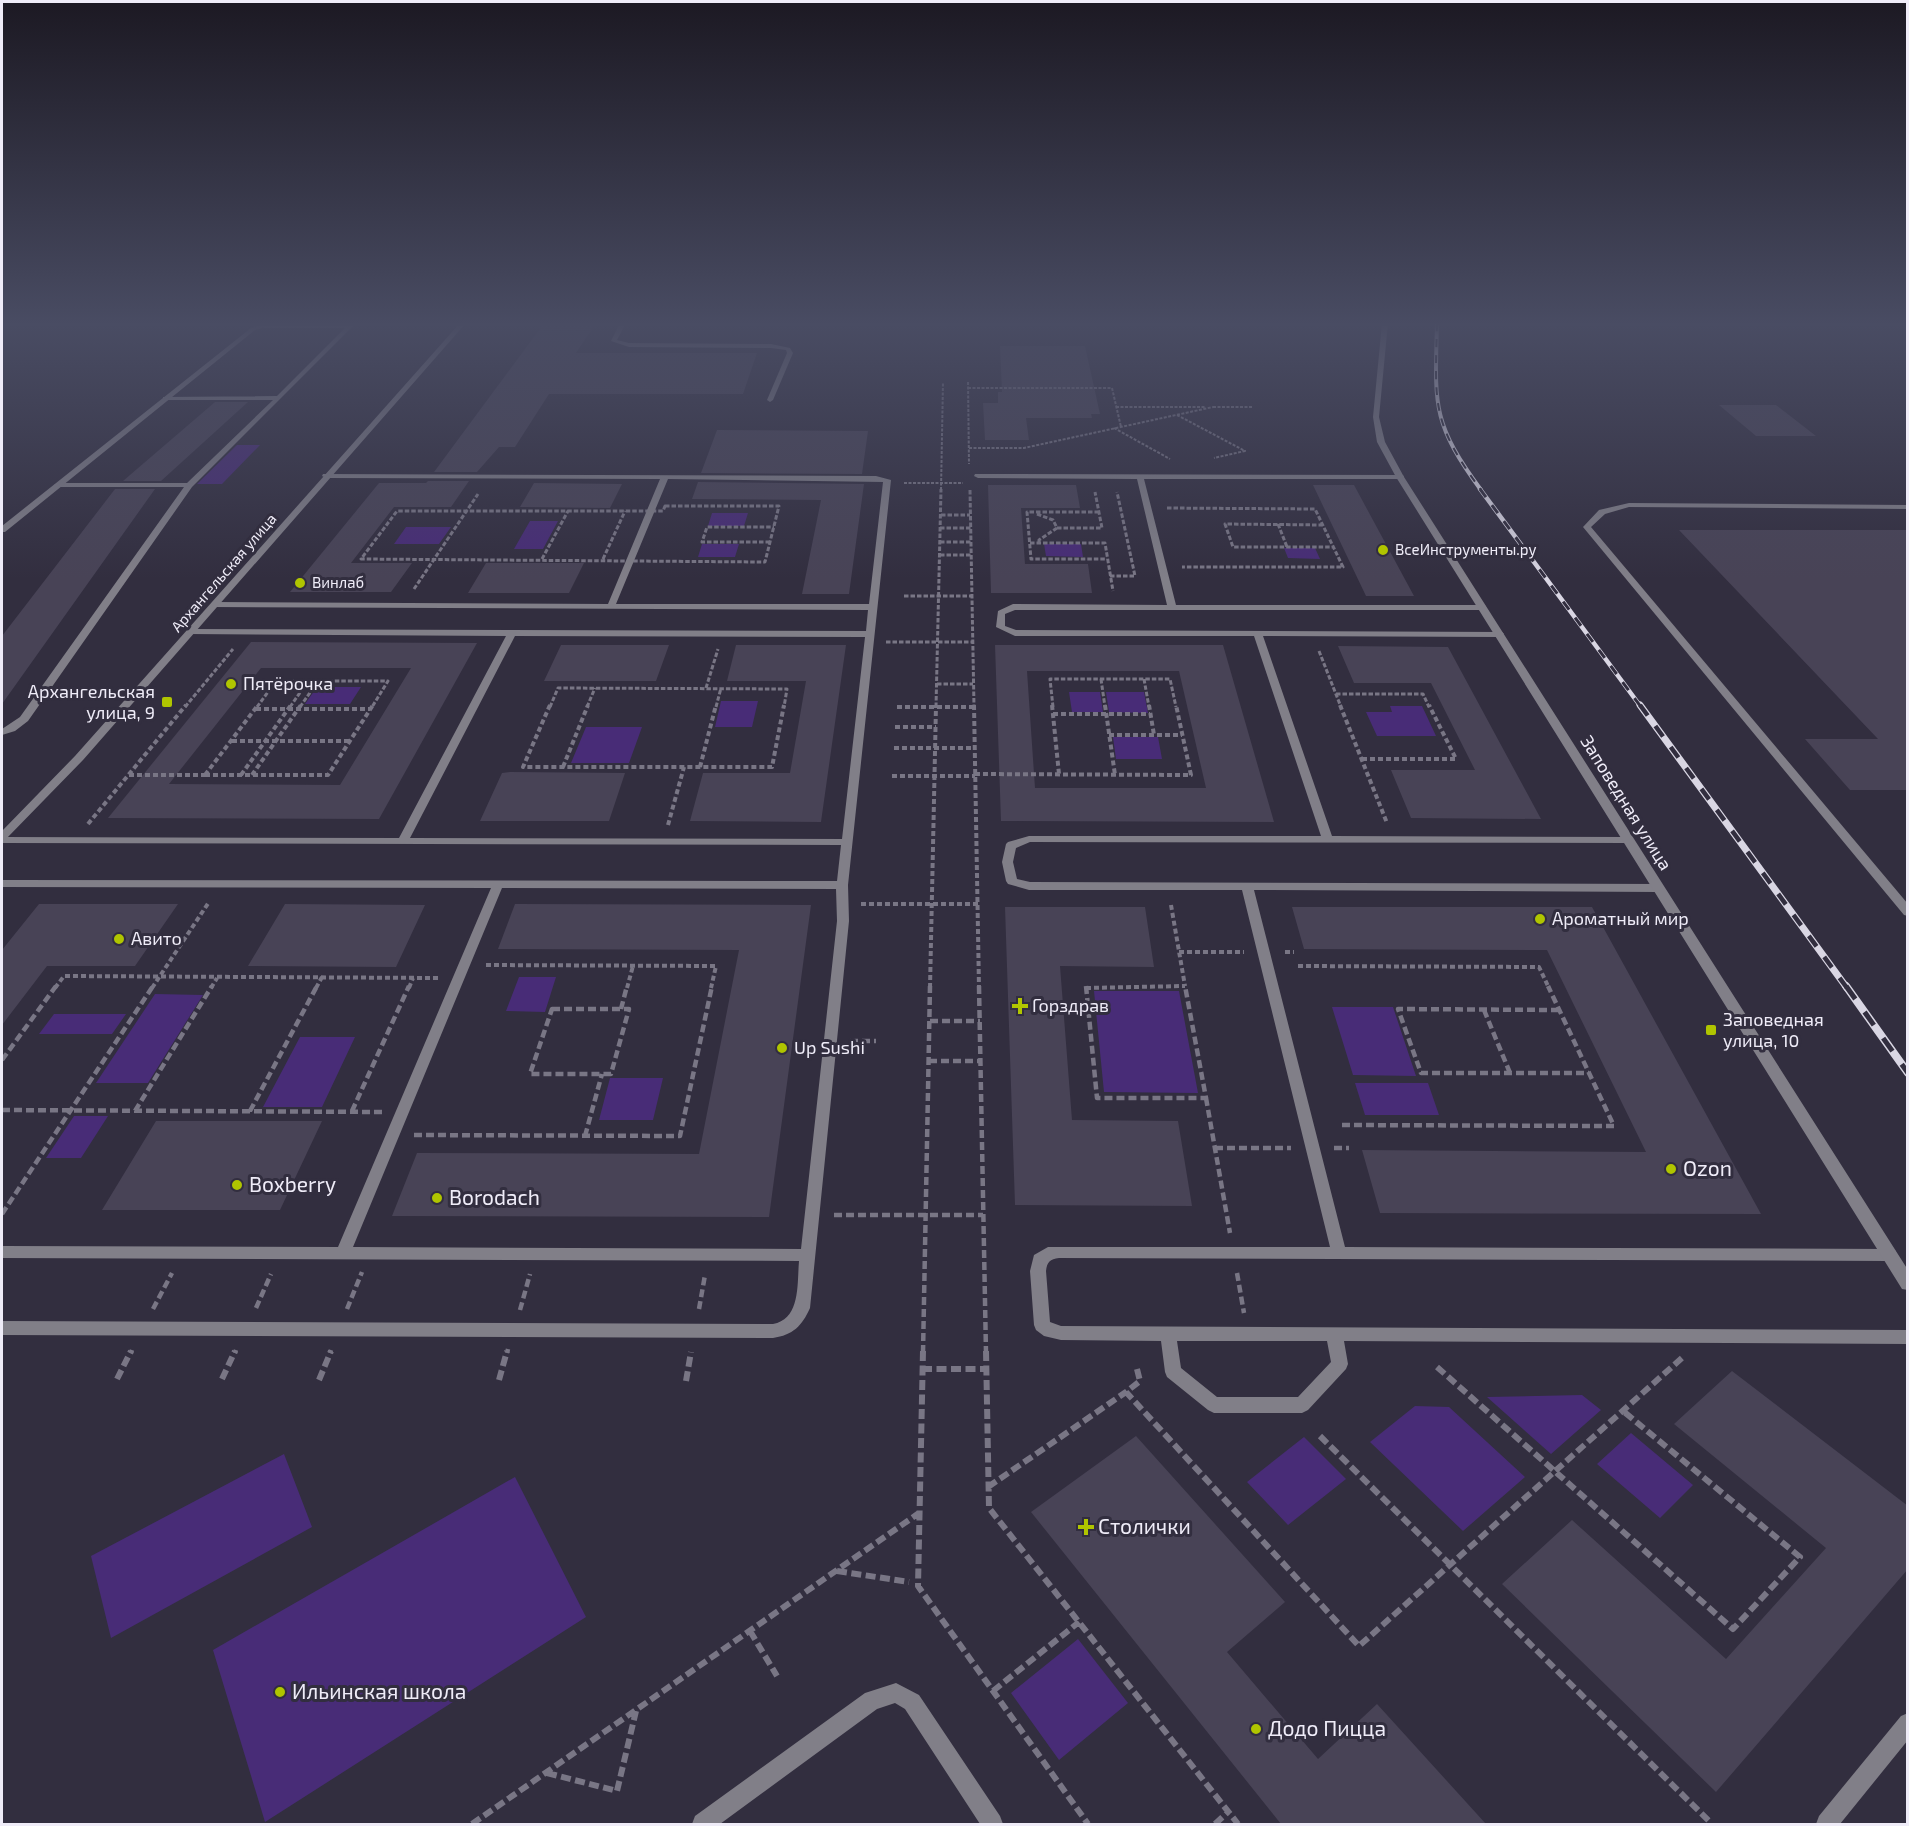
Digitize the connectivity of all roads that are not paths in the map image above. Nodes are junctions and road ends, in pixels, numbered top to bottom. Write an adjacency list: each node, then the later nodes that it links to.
1 (154, 408): 10 (street)
2 (268, 408): 11 (street)
3 (387, 408): 5 (street, Архангельская улица)
4 (1377, 408): 9 (street, Заповедная улица)
5 (326, 476): 7 (street); 14 (street, Архангельская улица)
6 (978, 476): 8 (street)
7 (665, 477): 15 (street); 16 (street)
8 (1140, 477): 9 (street); 17 (street)
9 (1400, 477): 18 (street, Заповедная улица)
10 (58, 485): 11 (street); 13 (street)
11 (189, 485): 24 (street)
12 (1908, 507): 35 (street)
13 (2, 530)
14 (215, 605): 15 (street); 19 (street, Архангельская улица)
15 (611, 606): 16 (street)
16 (873, 607): 23 (street)
17 (1172, 608): 18 (street); 21 (street)
18 (1483, 608): 22 (street, Заповедная улица)
19 (190, 632): 20 (street); 25 (street, Архангельская улица)
20 (512, 633): 23 (street); 28 (street)
21 (1258, 634): 22 (street); 26 (street)
22 (1499, 634): 27 (street, Заповедная улица)
23 (869, 638): 29 (street)
24 (2, 732)
25 (2, 838): 28 (street)
26 (1328, 840): 27 (street); 33 (street)
27 (1628, 840): 34 (street, Заповедная улица)
28 (403, 841): 29 (street)
29 (847, 842): 32 (street)
30 (2, 883): 31 (street)
31 (498, 884): 32 (street); 37 (street)
32 (842, 885): 39 (street)
33 (1247, 887): 34 (street); 38 (street)
34 (1658, 888): 40 (street, Заповедная улица)
35 (1908, 912)
36 (2, 1252): 37 (street)
37 (343, 1253): 39 (street)
38 (1339, 1253): 40 (street); 43 (street)
39 (808, 1255): 42 (street)
40 (1889, 1255): 41 (street, Заповедная улица)
41 (1908, 1284)
42 (2, 1328)
43 (1168, 1334): 44 (street); 44 (street)
44 (1334, 1335): 45 (street)
45 (1908, 1337)
46 (1908, 1723): 49 (street)
47 (703, 1824): 48 (street)
48 (992, 1824)
49 (1827, 1824)

